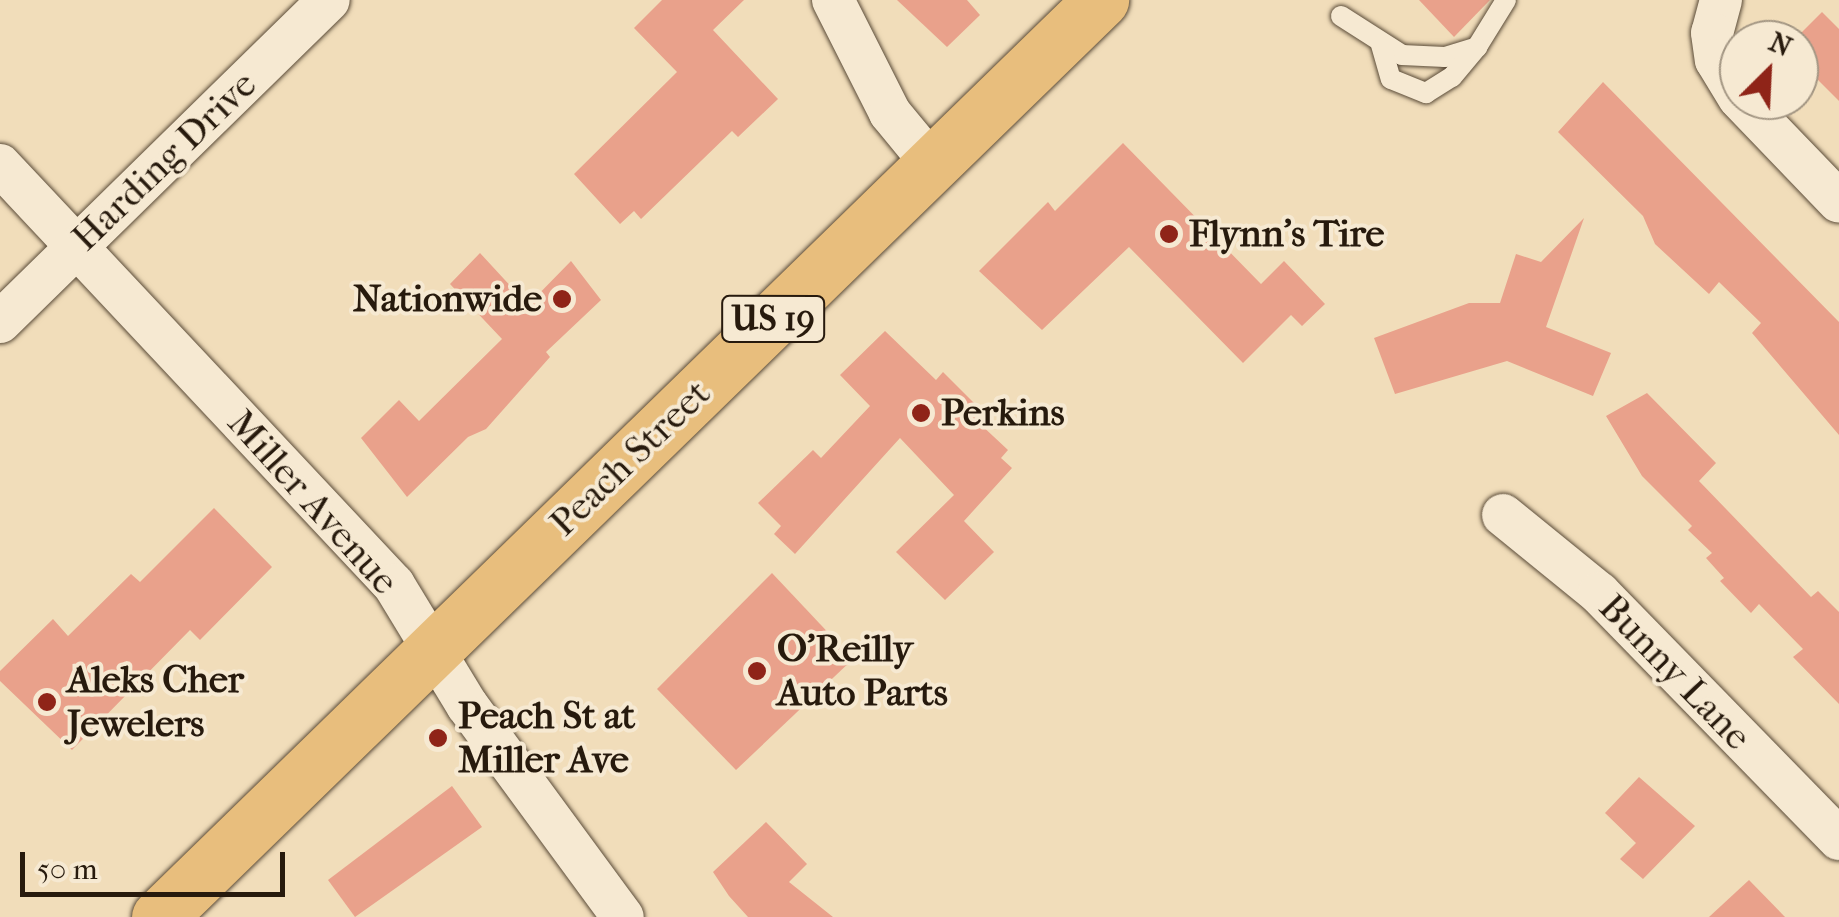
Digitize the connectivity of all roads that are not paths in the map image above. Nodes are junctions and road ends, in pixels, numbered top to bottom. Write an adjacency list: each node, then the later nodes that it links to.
1 (328, 0): 14 (street, Harding Drive)
2 (833, 0): 11 (street)
3 (1101, 0): 11 (main road, Peach Street / US 19)
4 (1506, 0): 8 (lane)
5 (1341, 16): 7 (lane)
6 (1717, 17): 9 (street)
7 (1381, 45): 8 (lane); 8 (lane)
8 (1477, 47)
9 (1719, 65)
10 (1760, 120): 13 (street)
11 (932, 164): 17 (main road, Peach Street / US 19)
12 (0, 165): 14 (street, Miller Avenue)
13 (1839, 202)
14 (77, 246): 15 (street, Harding Drive); 17 (street, Miller Avenue)
15 (0, 322)
16 (1504, 516): 18 (street, Bunny Lane)
17 (433, 650): 19 (main road, Peach Street / US 19); 20 (street, Miller Avenue)
18 (1839, 838)
19 (159, 917)
20 (623, 917)

